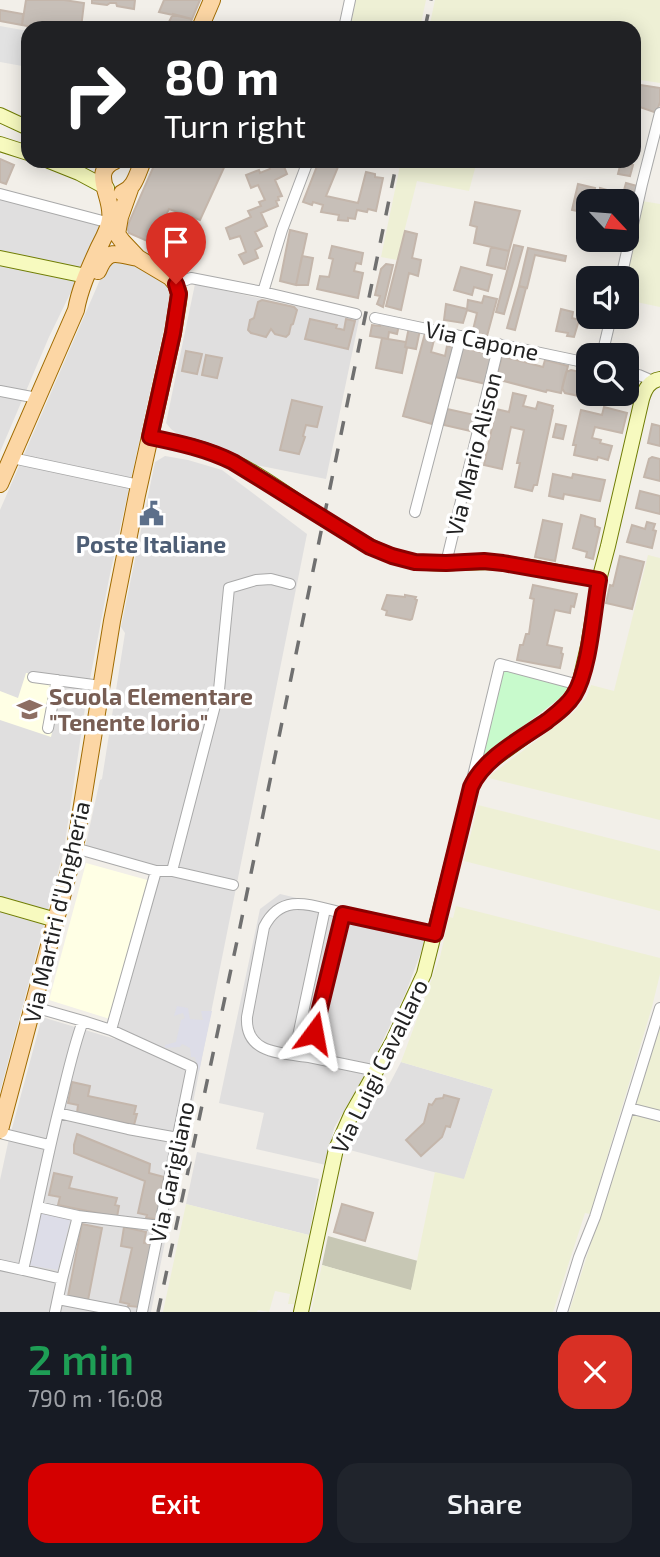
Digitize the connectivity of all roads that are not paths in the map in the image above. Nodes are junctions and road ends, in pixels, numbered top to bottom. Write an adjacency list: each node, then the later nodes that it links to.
1 (212, 0): 3 (main road)
2 (350, 0): 4 (street)
3 (203, 21)
4 (346, 21)
5 (660, 113): 22 (street)
6 (0, 115): 7 (street); 8 (street)
7 (21, 125)
8 (0, 133)
9 (0, 144): 10 (street)
10 (21, 151)
11 (66, 168): 17 (street)
12 (106, 168): 17 (main road)
13 (133, 168): 16 (main road)
14 (140, 168): 16 (main road)
15 (305, 168): 25 (street)
16 (133, 184): 17 (main road); 21 (main road)
17 (107, 188): 19 (main road)
18 (0, 194): 19 (street)
19 (110, 223): 23 (main road)
20 (0, 258): 23 (street)
21 (138, 258): 24 (main road); 26 (main road)
22 (624, 266)
23 (86, 275): 26 (main road)
24 (176, 284): 25 (street); 36 (main road, Via Martiri d'Ungheria)
25 (263, 292): 27 (street)
26 (76, 310): 35 (main road)
27 (356, 314)
28 (375, 318): 29 (street, Via Capone)
29 (461, 336): 30 (street, Via Capone); 40 (street)
30 (499, 344): 31 (street, Via Capone); 41 (street, Via Mario Alison)
31 (576, 360)
32 (639, 374): 33 (street)
33 (656, 380): 42 (street, Via Luigi Cavallaro)
34 (0, 391): 35 (street)
35 (37, 398): 37 (main road)
36 (150, 437): 39 (main road, Via Martiri d'Ungheria); 41 (street, bridge)
37 (12, 458): 38 (main road); 39 (street)
38 (1, 480)
39 (139, 485): 47 (main road, Via Martiri d'Ungheria)
40 (415, 512)
41 (446, 563): 42 (street)
42 (599, 580): 46 (street, Via Luigi Cavallaro)
43 (290, 584): 52 (street)
44 (33, 677): 45 (street)
45 (57, 680): 47 (street); 48 (street)
46 (579, 685): 49 (street, Via Luigi Cavallaro); 49 (street)
47 (101, 686): 50 (main road, Via Martiri d'Ungheria)
48 (48, 728)
49 (471, 787): 58 (street, Via Luigi Cavallaro)
50 (75, 848): 51 (street); 57 (main road, Via Martiri d'Ungheria)
51 (156, 871): 52 (street); 62 (street)
52 (172, 871): 53 (street)
53 (233, 885)
54 (0, 904): 57 (street)
55 (326, 909): 56 (street); 63 (street); 63 (street)
56 (343, 914): 58 (street); 64 (street)
57 (56, 920): 59 (main road, Via Martiri d'Ungheria)
58 (435, 934): 65 (street, Via Luigi Cavallaro)
59 (34, 1007): 61 (street); 69 (main road, Via Martiri d'Ungheria)
60 (660, 1008): 66 (street)
61 (83, 1021): 62 (street); 67 (street)
62 (111, 1030): 70 (street, Via Garigliano)
63 (294, 1055): 64 (street)
64 (309, 1057): 65 (street)
65 (377, 1071): 82 (street, Via Luigi Cavallaro)
66 (629, 1108): 68 (street); 83 (street)
67 (58, 1114): 70 (street); 71 (street)
68 (660, 1116)
69 (0, 1132): 71 (street)
70 (178, 1138): 74 (street, Via Garigliano)
71 (49, 1145): 72 (street)
72 (38, 1207): 73 (street); 76 (street)
73 (78, 1216): 74 (street); 77 (street)
74 (160, 1226): 81 (street, Via Garigliano)
75 (0, 1265): 76 (street)
76 (23, 1270): 77 (street)
77 (62, 1279): 78 (street)
78 (58, 1299): 79 (street); 80 (street)
79 (55, 1312)
80 (125, 1312)
81 (142, 1312)
82 (301, 1312)
83 (562, 1312)

